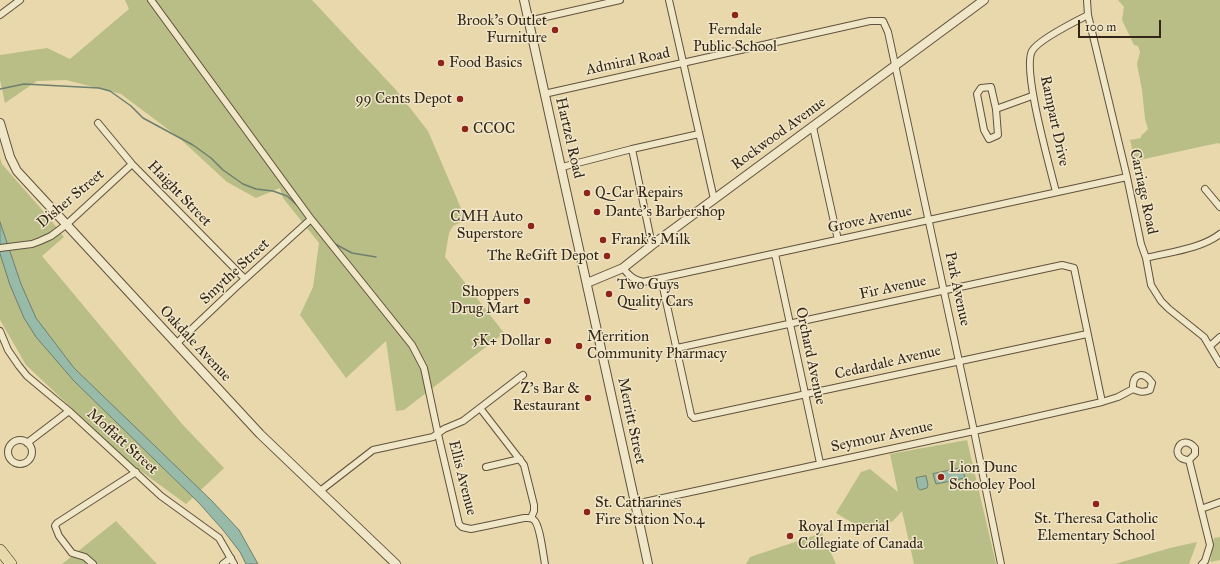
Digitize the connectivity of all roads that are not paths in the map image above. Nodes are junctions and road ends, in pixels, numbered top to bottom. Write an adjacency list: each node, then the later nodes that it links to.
1 (20, 0): 8 (street)
2 (151, 0): 29 (street, Ellis Avenue)
3 (524, 0): 10 (street, Hartzel Road)
4 (620, 0): 10 (street)
5 (669, 0): 12 (street)
6 (984, 0): 13 (street, Rockwood Avenue)
7 (1087, 0): 9 (street, Carriage Road)
8 (0, 15)
9 (1088, 15): 15 (street, Rampart Drive); 24 (street, Carriage Road)
10 (528, 21): 14 (street, Hartzel Road)
11 (883, 21): 12 (street, Admiral Road); 13 (street, Park Avenue)
12 (683, 64): 14 (street, Admiral Road); 20 (street)
13 (895, 65): 19 (street, Rockwood Avenue); 30 (street, Park Avenue)
14 (544, 94): 23 (street, Hartzel Road)
15 (1032, 96): 16 (street); 26 (street, Rampart Drive)
16 (996, 109): 16 (street)
17 (98, 123): 22 (street, Haight Street)
18 (0, 124): 31 (street, Oakdale Avenue)
19 (813, 127): 27 (street, Rockwood Avenue); 33 (street)
20 (699, 134): 21 (street); 27 (street)
21 (632, 149): 23 (street); 34 (street)
22 (132, 164): 31 (street, Disher Street); 40 (street, Haight Street)
23 (562, 167): 41 (street, Hartzel Road)
24 (1127, 177): 26 (street, Grove Avenue); 37 (street, Carriage Road)
25 (1206, 189): 28 (street)
26 (1056, 192): 30 (street, Grove Avenue)
27 (714, 199): 34 (street, Rockwood Avenue)
28 (1220, 207)
29 (311, 219): 40 (street, Smythe Street); 59 (street, Ellis Avenue)
30 (929, 221): 33 (street, Grove Avenue); 42 (street, Park Avenue)
31 (67, 224): 35 (street, Disher Street); 47 (street, Oakdale Avenue)
32 (1220, 234): 37 (street)
33 (838, 240): 36 (street, Grove Avenue)
34 (652, 245): 38 (street, Rockwood Avenue)
35 (0, 248)
36 (775, 254): 39 (street, Grove Avenue); 43 (street, Orchard Avenue)
37 (1146, 258): 48 (street, Carriage Road)
38 (623, 268): 39 (street, Grove Avenue); 41 (street, Rockwood Avenue)
39 (661, 278): 49 (street)
40 (245, 279): 47 (street, Smythe Street)
41 (587, 283): 68 (street, Merritt Street)
42 (944, 290): 43 (street, Fir Avenue); 45 (street, Fir Avenue); 50 (street, Park Avenue)
43 (789, 324): 49 (street, Fir Avenue); 54 (street, Orchard Avenue)
44 (0, 331): 57 (street, Moffatt Street)
45 (1087, 334): 50 (street, Cedardale Avenue); 55 (street, Fir Avenue)
46 (1220, 337): 48 (street)
47 (176, 344): 66 (street, Oakdale Avenue)
48 (1210, 346): 51 (street, Carriage Road)
49 (677, 348): 54 (street, Cedardale Avenue)
50 (958, 360): 54 (street, Cedardale Avenue); 58 (street, Park Avenue)
51 (1220, 364)
52 (524, 375): 56 (street)
53 (1133, 390): 55 (street, Seymour Avenue)
54 (805, 395): 63 (street, Orchard Avenue)
55 (1102, 402): 58 (street, Seymour Avenue)
56 (480, 408): 59 (street); 61 (street)
57 (69, 411): 60 (street); 65 (street, Moffatt Street)
58 (974, 431): 63 (street, Seymour Avenue); 79 (street, Park Avenue)
59 (438, 434): 66 (street); 70 (street, Ellis Avenue)
60 (27, 443): 60 (street)
61 (520, 459): 64 (street); 70 (street)
62 (1189, 460): 69 (street)
63 (820, 463): 68 (street, Seymour Avenue)
64 (486, 467)
65 (136, 472): 72 (street, Moffatt Street); 74 (street)
66 (320, 491): 76 (street, Oakdale Avenue)
67 (1220, 502): 69 (street)
68 (635, 504): 78 (street, Merritt Street)
69 (1201, 509): 80 (street)
70 (531, 518): 77 (street)
71 (0, 550): 73 (highway)
72 (233, 561): 75 (street)
73 (12, 564)
74 (93, 564)
75 (223, 564)
76 (396, 564)
77 (545, 564)
78 (648, 564)
79 (1002, 564)
80 (1202, 564)

